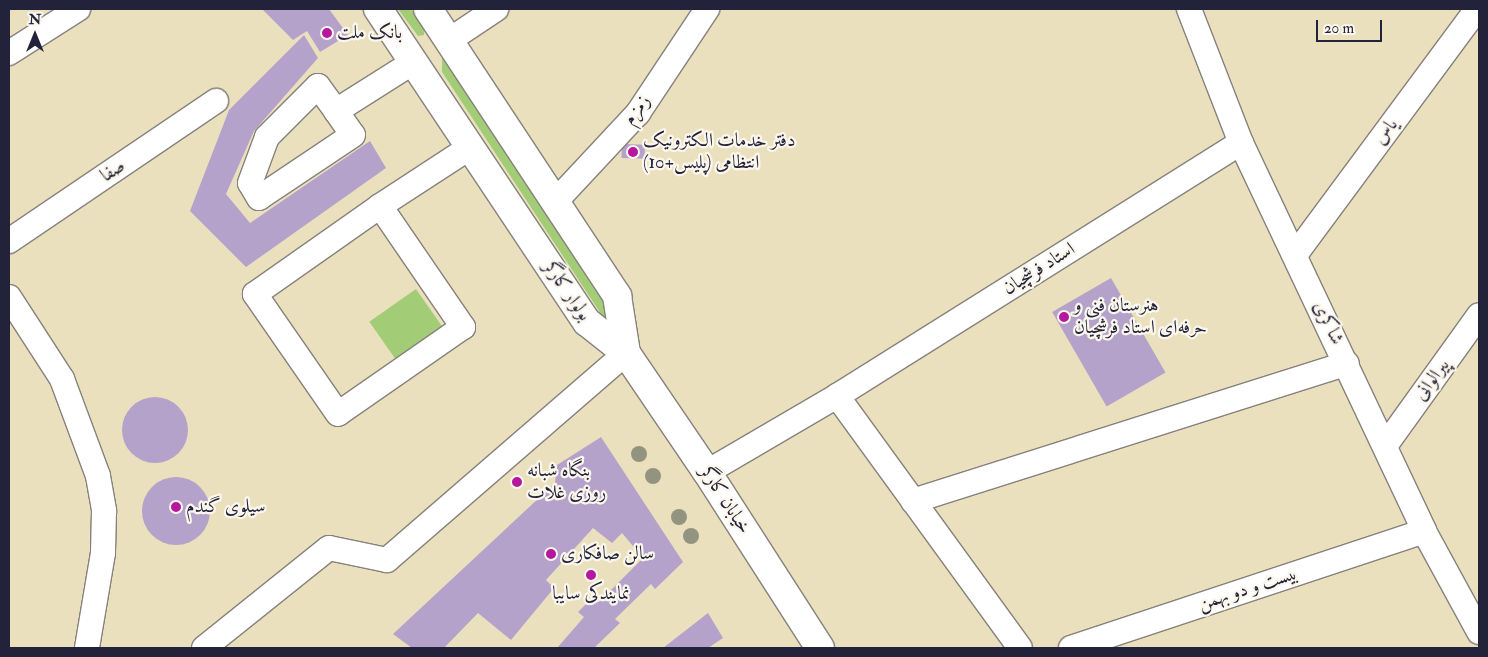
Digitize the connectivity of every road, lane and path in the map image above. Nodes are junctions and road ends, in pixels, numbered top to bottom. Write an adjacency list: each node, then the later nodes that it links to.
1 (78, 9): 9 (street)
2 (378, 9): 10 (main road, بولوار کارگر)
3 (428, 9): 8 (main road, بولوار کارگر)
4 (707, 9): 15 (street, زمزم)
5 (1189, 9): 13 (street, شاکری)
6 (1477, 9): 18 (street, یاس)
7 (483, 13): 8 (street)
8 (448, 41): 10 (main road); 15 (main road, بولوار کارگر)
9 (9, 53)
10 (412, 62): 12 (street); 14 (main road, بولوار کارگر)
11 (216, 101): 17 (street, صفا)
12 (336, 111): 12 (street)
13 (1241, 143): 18 (street, شاکری); 23 (street, استاد فرشچیان)
14 (469, 148): 16 (street); 21 (main road, بولوار کارگر)
15 (555, 202): 21 (main road, بولوار کارگر)
16 (380, 206): 16 (street)
17 (9, 242)
18 (1295, 255): 22 (street, شاکری)
19 (9, 298): 29 (street)
20 (1479, 315): 24 (street, پیرالوانی)
21 (626, 353): 25 (main road, خیابان کارگر); 30 (street)
22 (1347, 362): 24 (street, شاکری); 26 (street)
23 (837, 396): 25 (street, استاد فرشچیان); 26 (street)
24 (1385, 446): 27 (street, شاکری)
25 (707, 472): 31 (main road, خیابان کارگر)
26 (913, 501): 32 (street)
27 (1424, 530): 28 (street, شاکری); 33 (street, بیست و دو بهمن)
28 (1479, 632)
29 (87, 648)
30 (204, 648)
31 (820, 648)
32 (1020, 648)
33 (1071, 648)

